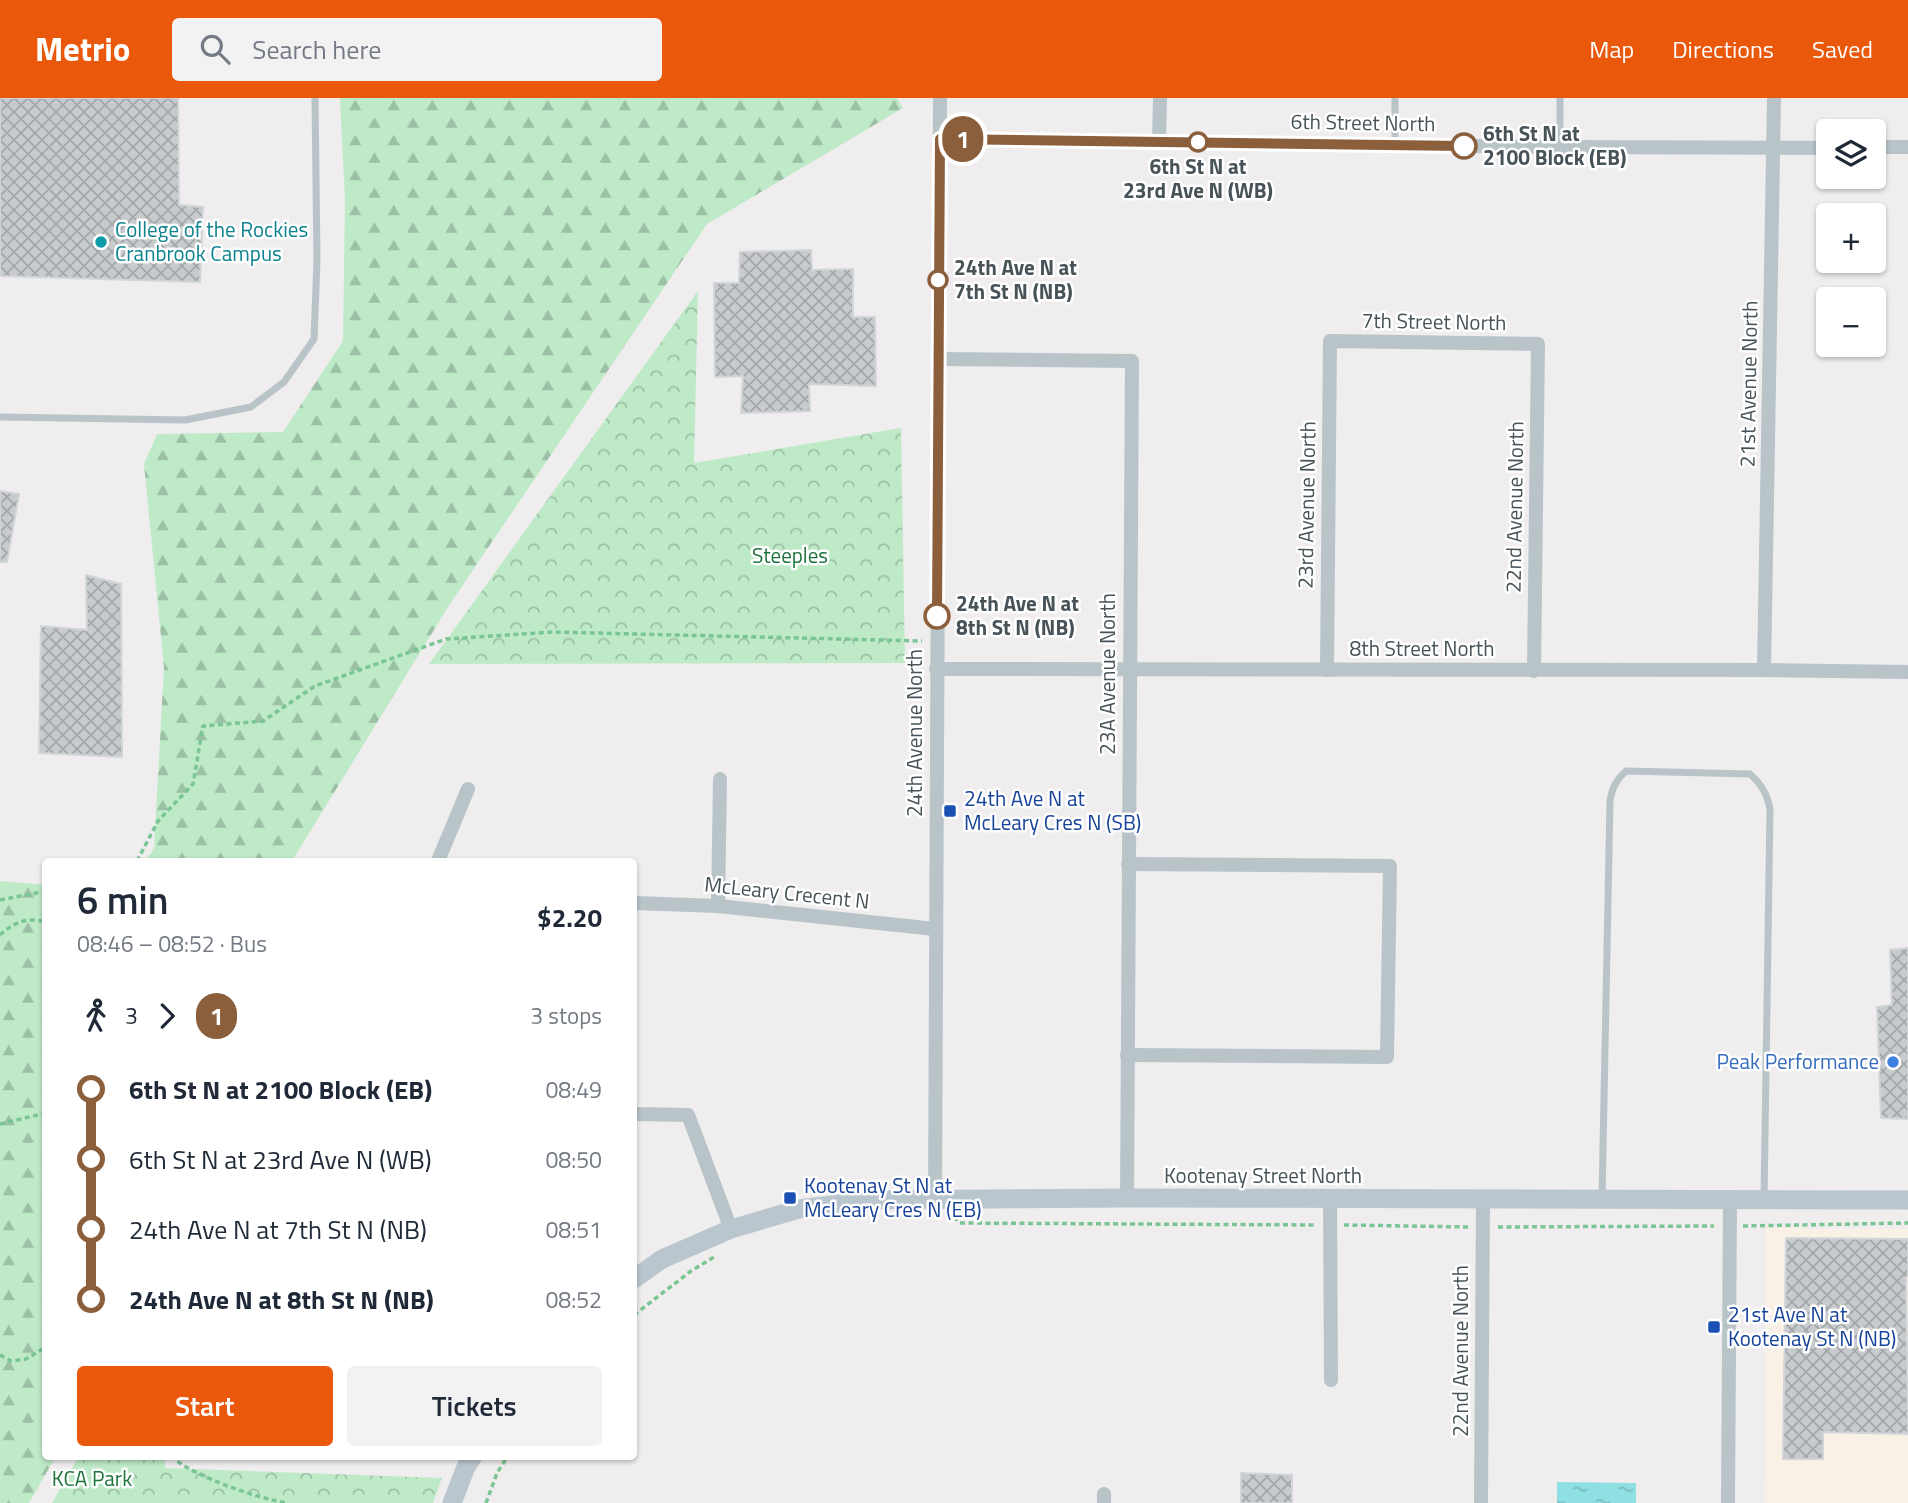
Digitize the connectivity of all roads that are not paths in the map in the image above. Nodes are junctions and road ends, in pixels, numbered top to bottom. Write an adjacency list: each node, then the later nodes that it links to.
1 (315, 98): 18 (lane)
2 (940, 98): 7 (street, 24th Avenue North)
3 (1160, 98): 8 (street)
4 (1395, 98): 9 (lane)
5 (1560, 98): 10 (lane)
6 (1774, 98): 13 (street, 21st Avenue North)
7 (940, 139): 8 (street, 6th Street North); 17 (street, 24th Avenue North)
8 (1159, 141): 9 (street, 6th Street North)
9 (1395, 145): 10 (street, 6th Street North)
10 (1560, 147): 13 (street, 6th Street North)
11 (1886, 147): 12 (street)
12 (1908, 147)
13 (1774, 148): 14 (street, 6th Street North); 22 (street, 21st Avenue North)
14 (1816, 148)
15 (1330, 341): 16 (street, 7th Street North); 21 (street, 23rd Avenue North)
16 (1538, 344): 23 (street, 22nd Avenue North)
17 (938, 359): 19 (street, 24th Avenue North); 20 (street, 23A Avenue North)
18 (0, 417)
19 (936, 669): 20 (street, 8th Street North); 31 (street, 24th Avenue North)
20 (1129, 669): 21 (street, 8th Street North); 28 (street, 23A Avenue North)
21 (1327, 670): 23 (street, 8th Street North)
22 (1764, 670): 23 (street, 8th Street North); 24 (street, 8th Street North)
23 (1534, 671)
24 (1908, 672)
25 (720, 779): 30 (street)
26 (468, 789): 27 (street)
27 (439, 858)
28 (1128, 864): 32 (street, 23A Avenue North); 32 (street)
29 (637, 903): 30 (street, McLeary Crecent N)
30 (718, 905): 31 (street, McLeary Crecent N)
31 (935, 929): 35 (street, 24th Avenue North)
32 (1127, 1055): 34 (street, 23A Avenue North)
33 (637, 1114): 42 (street)
34 (1127, 1198): 35 (street, Kootenay Street North); 36 (street, Kootenay Street North)
35 (935, 1199): 42 (street, Kootenay Street North)
36 (1330, 1199): 37 (street, Kootenay Street North); 44 (street)
37 (1483, 1200): 38 (street, Kootenay Street North); 47 (street, 22nd Avenue North)
38 (1602, 1200): 39 (street, Kootenay Street North); 40 (lane)
39 (1730, 1200): 40 (street, Kootenay Street North); 48 (street)
40 (1765, 1200): 41 (street, Kootenay Street North)
41 (1908, 1200)
42 (731, 1229): 43 (street, Kootenay Street North)
43 (637, 1277)
44 (1331, 1380)
45 (470, 1460): 46 (street)
46 (452, 1503)
47 (1481, 1503)
48 (1728, 1503)

